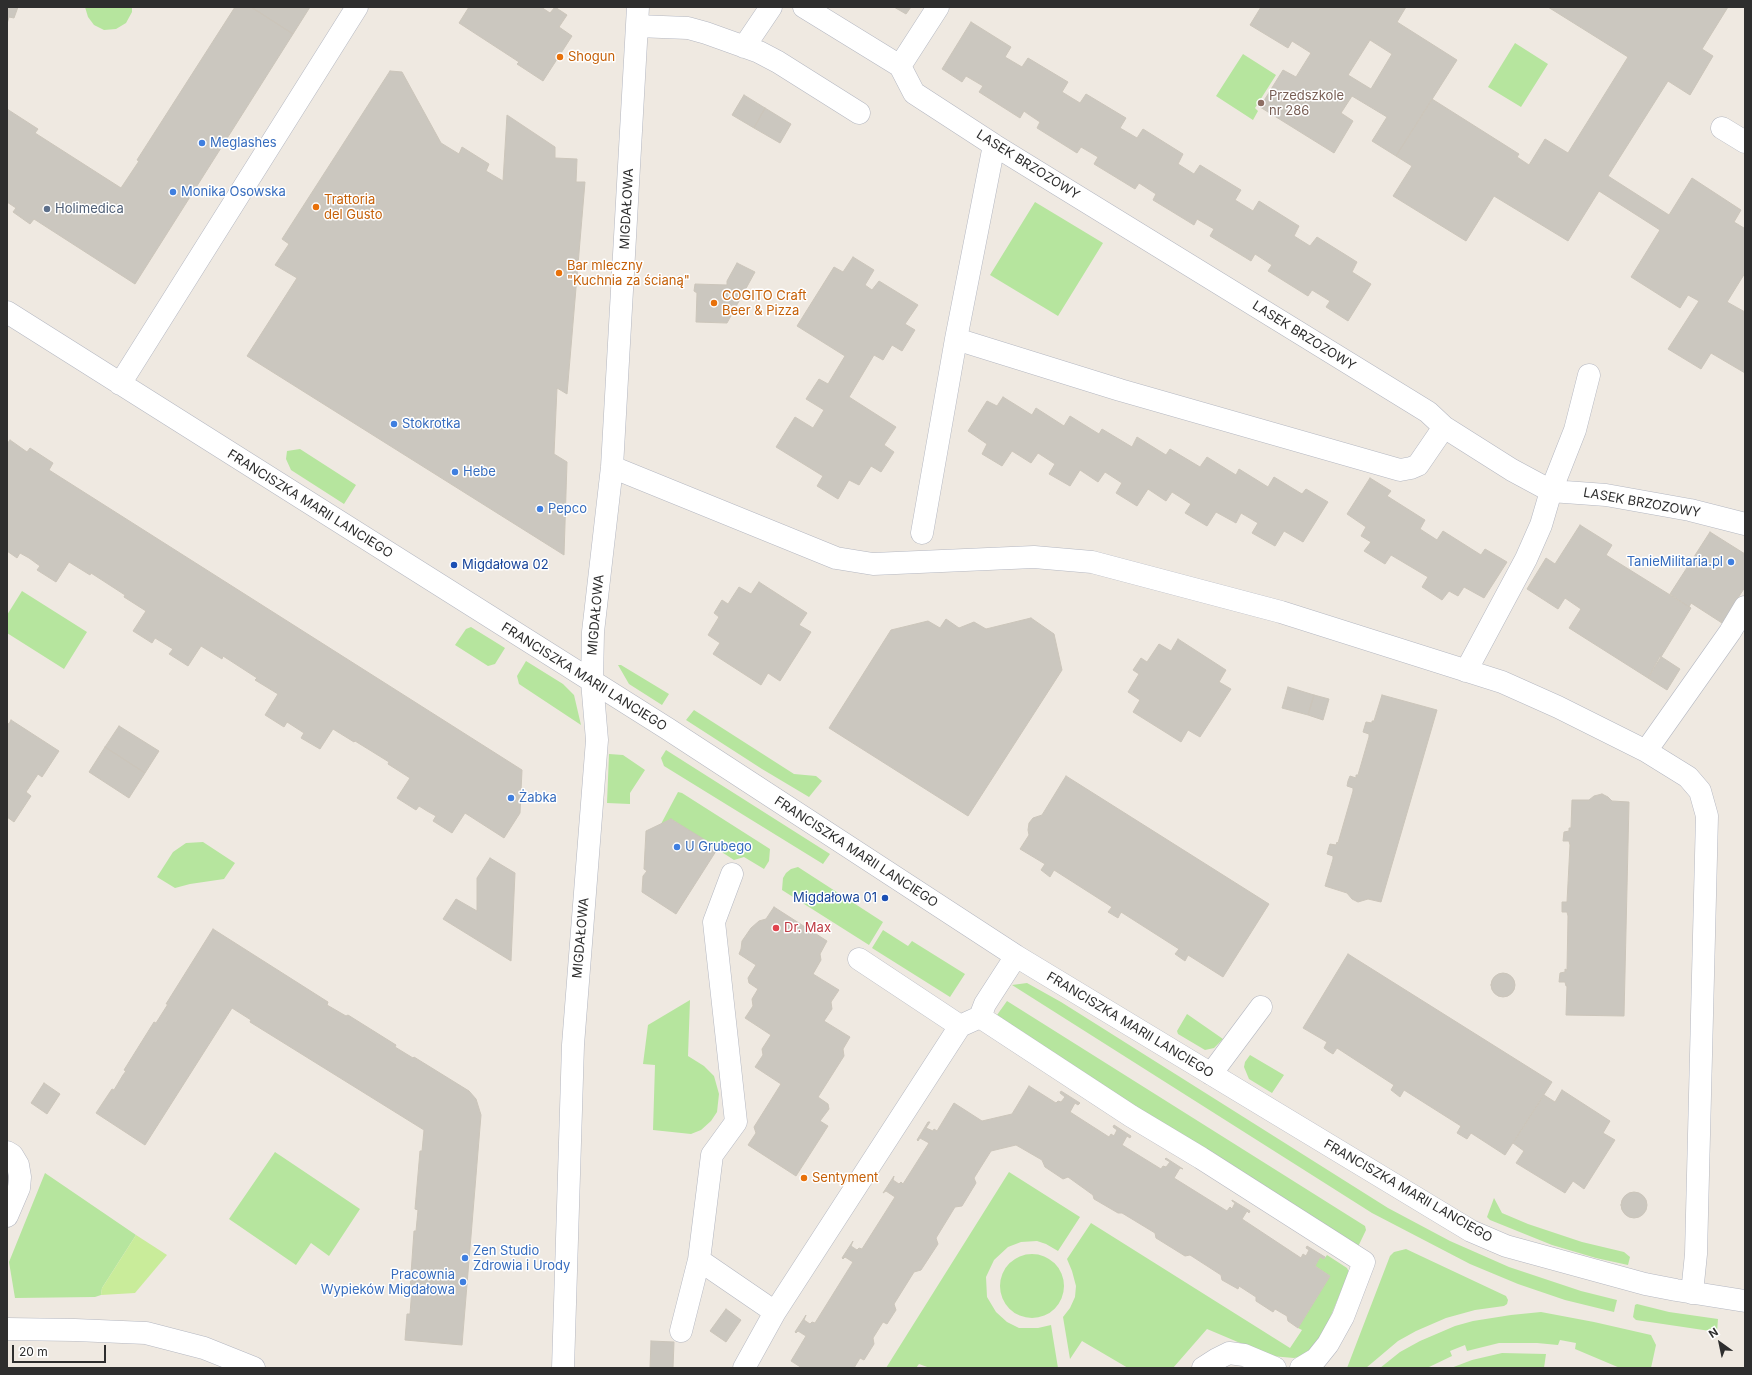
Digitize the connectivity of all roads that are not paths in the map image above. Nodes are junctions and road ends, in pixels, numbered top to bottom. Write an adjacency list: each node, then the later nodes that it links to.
1 (356, 7): 15 (street)
2 (771, 7): 6 (street)
3 (804, 7): 7 (street)
4 (938, 7): 7 (street)
5 (637, 17): 6 (street); 17 (street, MIGDAŁOWA)
6 (744, 47): 8 (street)
7 (900, 66): 11 (street, LASEK BRZOZOWY)
8 (859, 113)
9 (1722, 128): 10 (street)
10 (1745, 142)
11 (994, 145): 13 (street); 16 (street, LASEK BRZOZOWY)
12 (7, 312): 15 (street, FRANCISZKA MARII LANCIEGO)
13 (956, 339): 16 (street); 20 (street)
14 (1589, 375): 18 (street)
15 (120, 384): 23 (street, FRANCISZKA MARII LANCIEGO)
16 (1444, 427): 18 (street, LASEK BRZOZOWY)
17 (612, 466): 22 (street); 23 (street, MIGDAŁOWA)
18 (1551, 491): 19 (street, LASEK BRZOZOWY); 22 (street)
19 (1745, 524)
20 (922, 532)
21 (1745, 607): 24 (street)
22 (1466, 671): 24 (street)
23 (592, 682): 26 (street, FRANCISZKA MARII LANCIEGO); 41 (street, MIGDAŁOWA)
24 (1646, 751): 35 (street)
25 (732, 874): 34 (street)
26 (1016, 956): 29 (street); 31 (street, FRANCISZKA MARII LANCIEGO)
27 (859, 959): 30 (street)
28 (1261, 1007): 31 (street)
29 (980, 1017): 30 (street); 45 (street)
30 (960, 1026): 37 (street)
31 (1211, 1074): 35 (street, FRANCISZKA MARII LANCIEGO)
32 (7, 1152): 33 (street)
33 (7, 1216)
34 (699, 1260): 37 (street); 39 (street)
35 (1692, 1293): 36 (street, FRANCISZKA MARII LANCIEGO)
36 (1745, 1301)
37 (775, 1312): 42 (street)
38 (7, 1329): 40 (street)
39 (681, 1331)
40 (254, 1368)
41 (563, 1368)
42 (744, 1368)
43 (1203, 1368): 44 (street)
44 (1275, 1368)
45 (1301, 1368)

